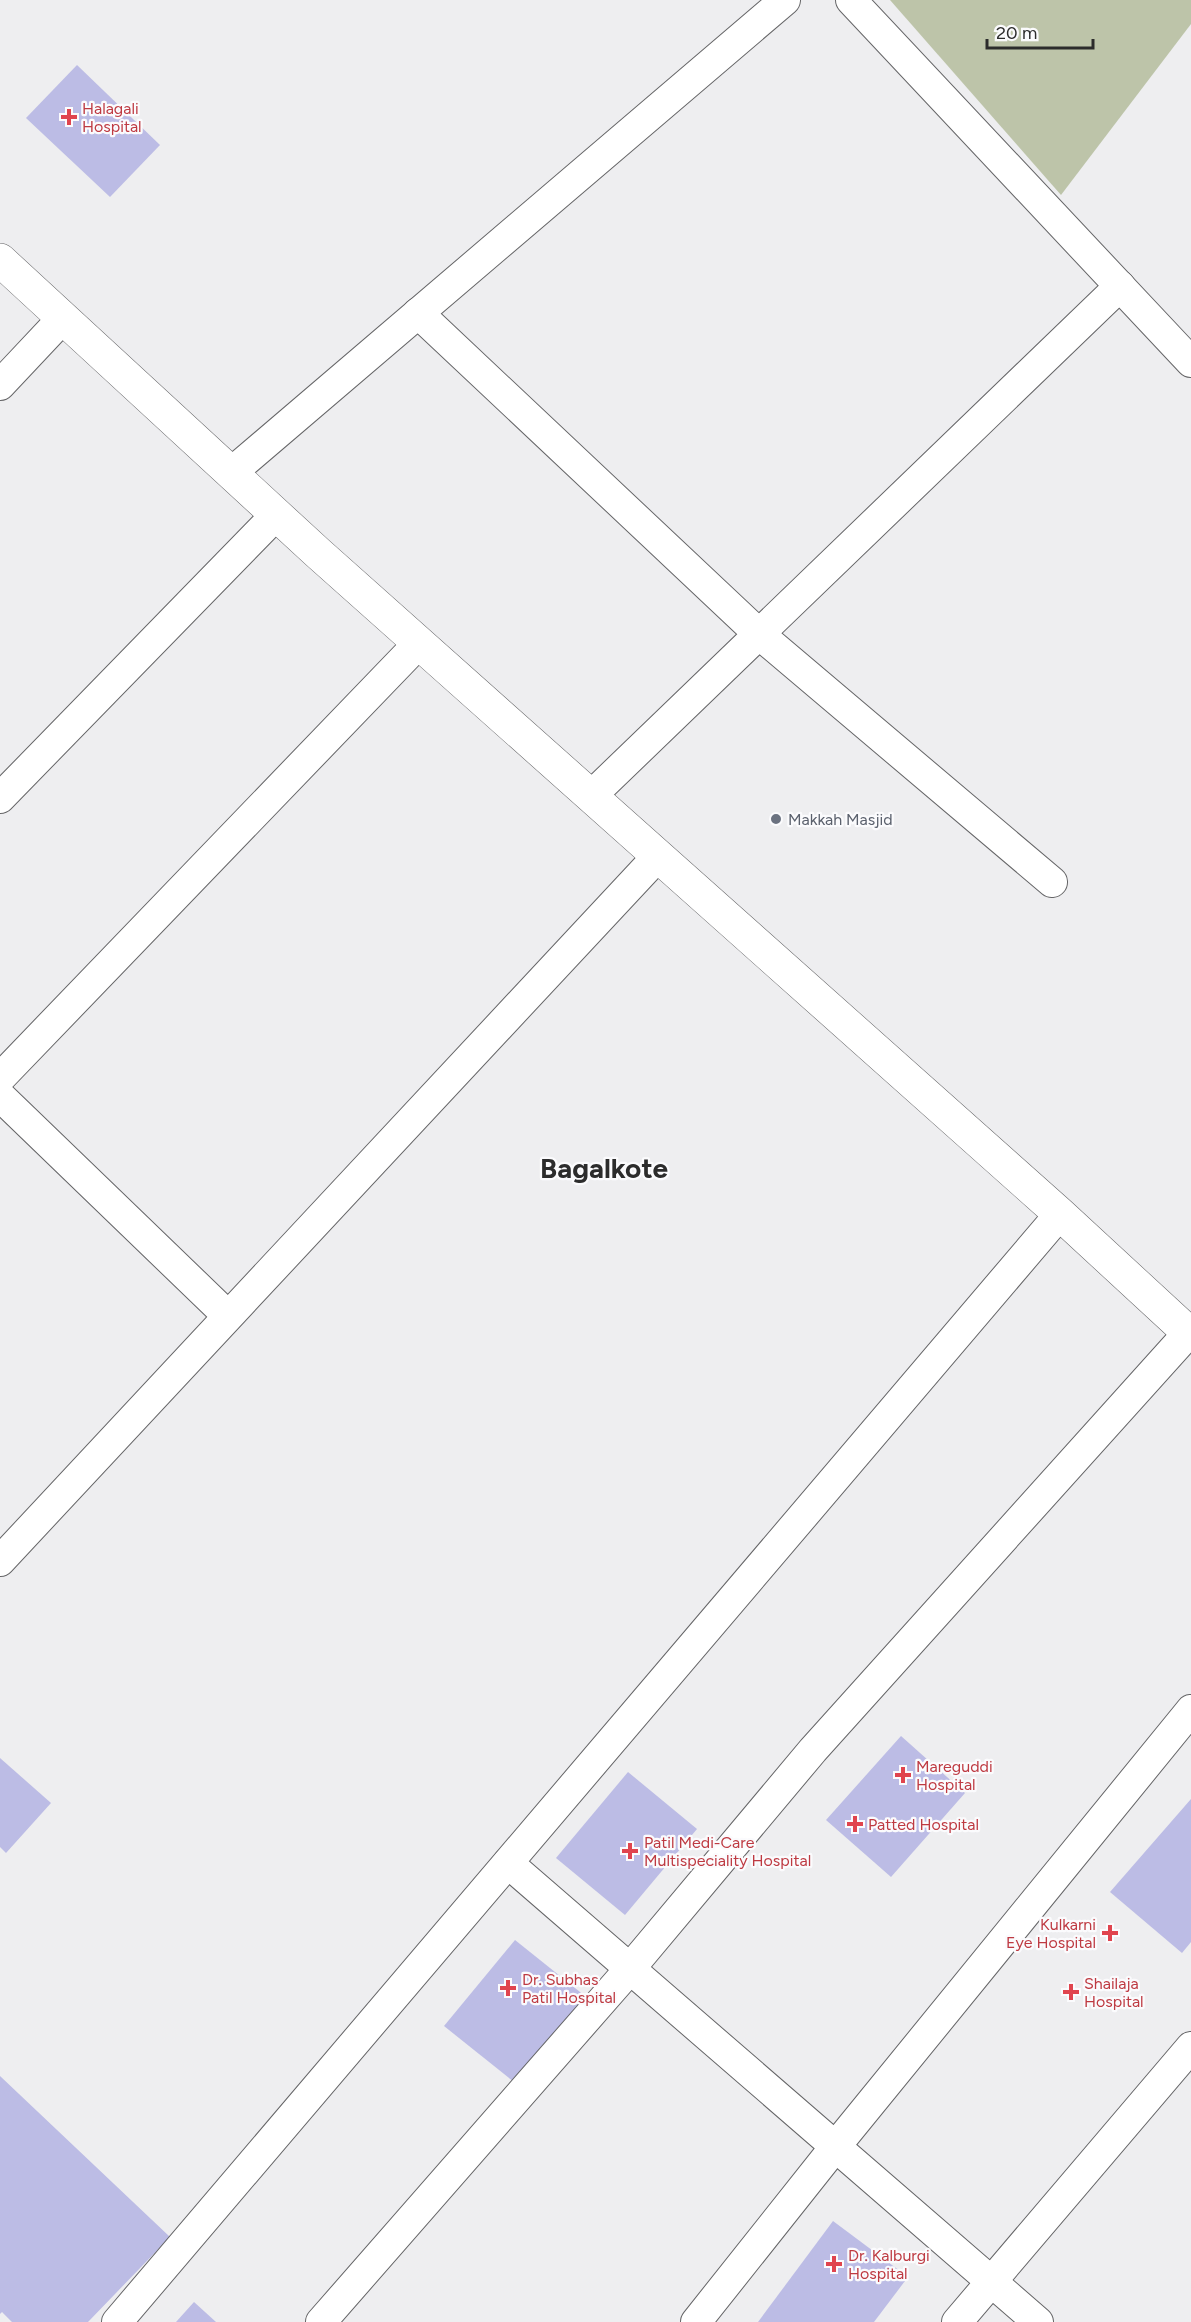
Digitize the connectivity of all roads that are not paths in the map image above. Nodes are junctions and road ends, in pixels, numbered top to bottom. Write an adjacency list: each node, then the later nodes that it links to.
1 (785, 0): 5 (street)
2 (851, 0): 4 (street)
3 (0, 260): 6 (street)
4 (1120, 286): 7 (street); 11 (street)
5 (418, 313): 9 (street); 11 (street)
6 (63, 318): 8 (street); 9 (street)
7 (1191, 362)
8 (0, 385)
9 (231, 473): 10 (street)
10 (276, 515): 12 (street); 14 (street)
11 (759, 634): 13 (street); 16 (street)
12 (419, 643): 13 (street); 17 (street)
13 (591, 796): 15 (street)
14 (0, 798)
15 (658, 856): 19 (street); 20 (street)
16 (1052, 882)
17 (0, 1078)
18 (0, 1096): 20 (street)
19 (1060, 1214): 21 (street); 24 (street)
20 (228, 1316): 22 (street)
21 (1190, 1332): 25 (street)
22 (0, 1561)
23 (1191, 1710): 27 (street)
24 (508, 1863): 25 (street); 29 (street)
25 (629, 1968): 27 (street); 30 (street)
26 (1191, 2047): 28 (street)
27 (835, 2147): 28 (street); 31 (street)
28 (991, 2282): 32 (street); 33 (street)
29 (117, 2322)
30 (321, 2322)
31 (696, 2322)
32 (957, 2322)
33 (1038, 2322)

